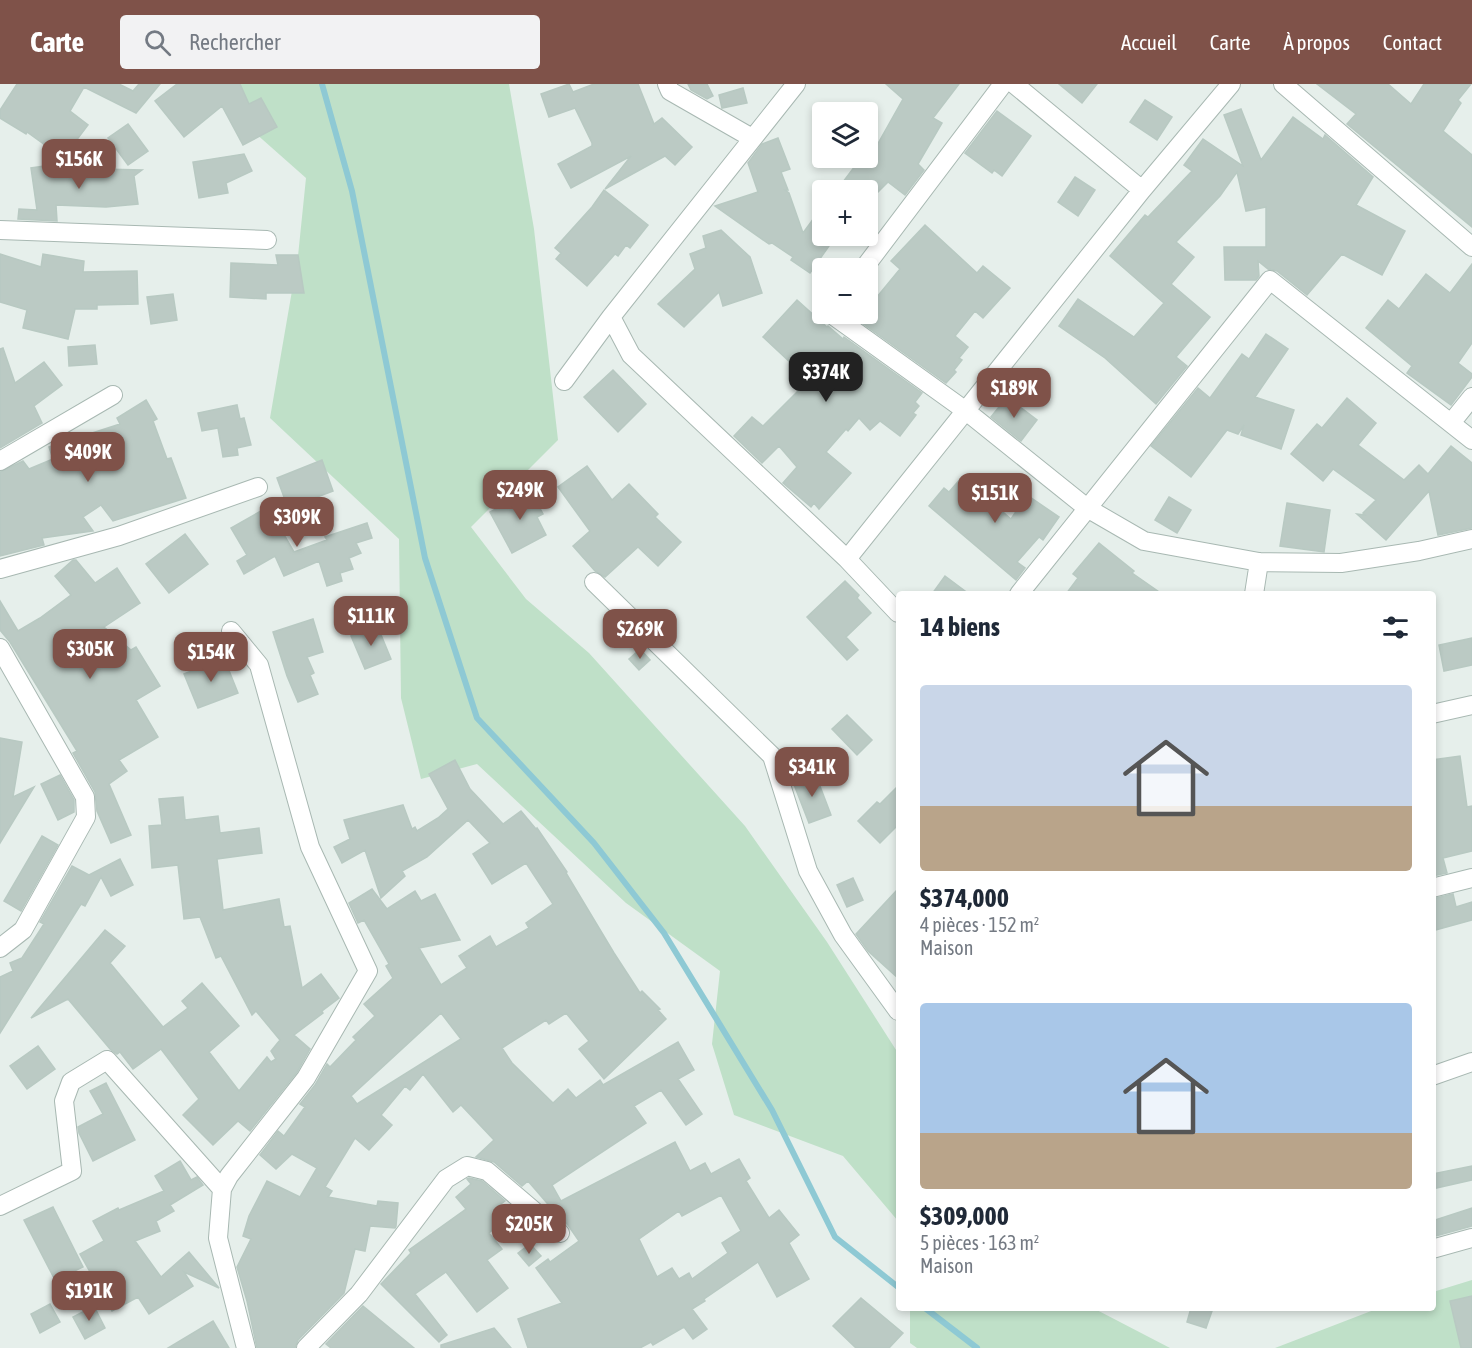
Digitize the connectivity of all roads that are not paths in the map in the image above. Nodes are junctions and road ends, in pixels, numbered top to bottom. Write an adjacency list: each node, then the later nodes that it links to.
1 (667, 84): 7 (street)
2 (796, 84): 7 (street)
3 (1003, 84): 12 (street)
4 (1014, 84): 8 (street)
5 (1231, 84): 8 (street)
6 (1283, 84): 11 (street)
7 (752, 138): 13 (street)
8 (1142, 190): 18 (street)
9 (0, 230): 10 (street)
10 (267, 240)
11 (1472, 247)
12 (872, 258)
13 (611, 317): 15 (street); 25 (street)
14 (845, 324): 18 (street)
15 (564, 381)
16 (113, 395): 21 (street)
17 (1472, 397): 19 (street)
18 (966, 411): 23 (street); 25 (street)
19 (1451, 423): 20 (street); 23 (street)
20 (1472, 440)
21 (0, 461)
22 (258, 487): 27 (street)
23 (1086, 508): 26 (street); 29 (street)
24 (1472, 539): 26 (street)
25 (847, 559): 31 (street)
26 (1259, 562): 30 (street)
27 (0, 569)
28 (594, 582): 39 (street)
29 (1021, 591)
30 (1254, 591)
31 (896, 611)
32 (231, 631): 42 (street)
33 (0, 648): 38 (street)
34 (1472, 705): 35 (street)
35 (1436, 713)
36 (1472, 878): 37 (street)
37 (1436, 887)
38 (0, 948)
39 (896, 1008)
40 (1472, 1062): 41 (street)
41 (1436, 1075)
42 (222, 1189): 43 (street); 47 (street)
43 (0, 1206)
44 (560, 1233): 48 (street)
45 (1472, 1238): 46 (street)
46 (1436, 1248)
47 (246, 1348)
48 (306, 1348)

